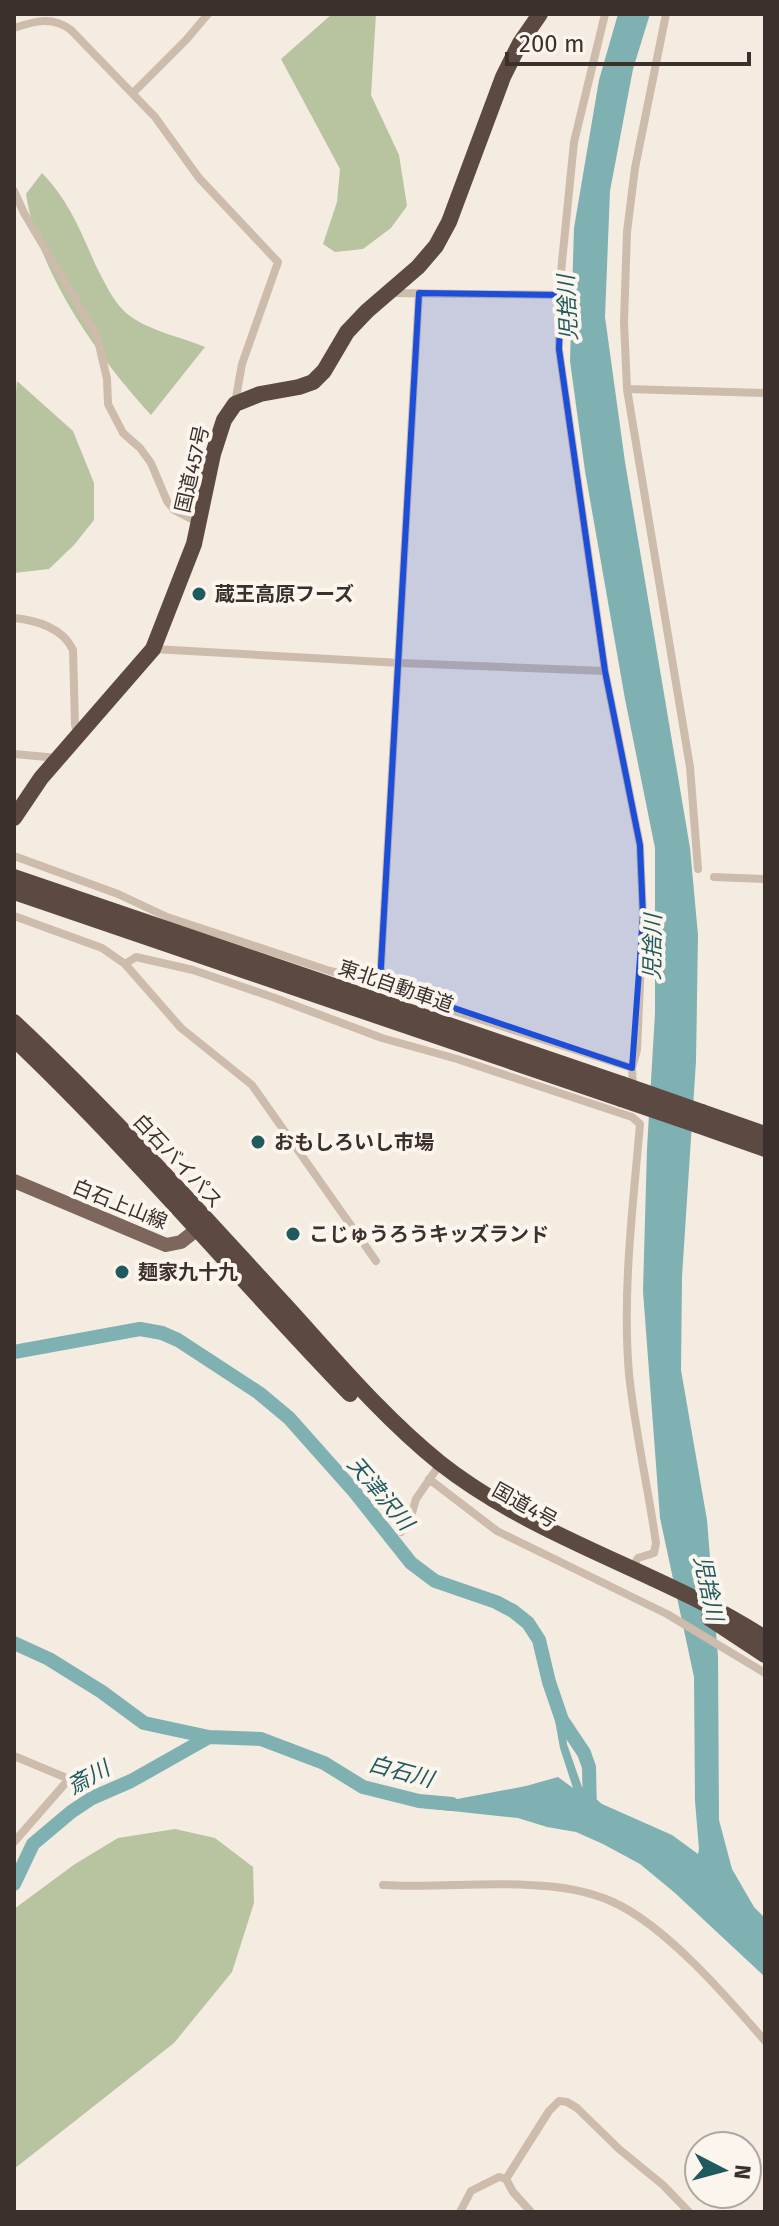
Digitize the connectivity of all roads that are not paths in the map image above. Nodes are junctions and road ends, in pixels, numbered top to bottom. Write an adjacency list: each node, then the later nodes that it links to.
1 (208, 14): 6 (street)
2 (540, 14): 8 (highway)
3 (605, 14): 10 (street)
4 (666, 14): 11 (street)
5 (14, 28): 6 (street)
6 (133, 93): 13 (street)
7 (14, 191): 14 (street)
8 (387, 293): 9 (street); 13 (highway)
9 (419, 293): 10 (street); 17 (street)
10 (561, 295): 18 (street)
11 (627, 389): 12 (street); 24 (street)
12 (765, 393)
13 (235, 404): 14 (highway, 国道457号)
14 (199, 524): 16 (highway, 国道457号)
15 (14, 618): 19 (street)
16 (153, 649): 17 (street); 19 (highway, 国道457号)
17 (400, 663): 18 (street); 31 (street)
18 (605, 671): 34 (street)
19 (79, 736): 21 (highway, 国道457号)
20 (14, 754): 21 (street)
21 (59, 758): 22 (highway, 国道457号)
22 (14, 818)
23 (14, 856): 31 (street)
24 (698, 869)
25 (14, 877): 35 (highway, 東北自動車道)
26 (714, 877): 27 (street)
27 (765, 879)
28 (14, 892): 35 (highway, 東北自動車道)
29 (14, 916): 30 (street)
30 (125, 964): 36 (street); 42 (street)
31 (380, 983): 34 (street)
32 (14, 1022): 41 (highway, 白石バイパス)
33 (14, 1039): 41 (highway, 白石バイパス)
34 (632, 1068): 36 (street)
35 (622, 1091): 37 (highway, 東北自動車道, bridge)
36 (632, 1117): 46 (street)
37 (700, 1118): 38 (highway, 東北自動車道); 39 (highway, 東北自動車道)
38 (765, 1134)
39 (765, 1149)
40 (14, 1181): 41 (main road, 白石上山線)
41 (202, 1225): 43 (highway, 白石バイパス)
42 (376, 1261)
43 (304, 1336): 44 (highway, 国道4号)
44 (434, 1471): 45 (street); 46 (highway, 国道4号); 46 (highway, 国道4号); 50 (street)
45 (401, 1532)
46 (642, 1577): 47 (highway, 国道4号)
47 (723, 1620): 48 (highway, 国道4号); 49 (highway, 国道4号)
48 (765, 1638)
49 (765, 1655)
50 (765, 1673)
51 (14, 1756): 52 (street)
52 (14, 1842)
53 (383, 1885): 54 (street)
54 (765, 2041)
55 (506, 2179): 56 (street); 57 (street); 58 (street)
56 (460, 2212)
57 (531, 2212)
58 (689, 2212)

